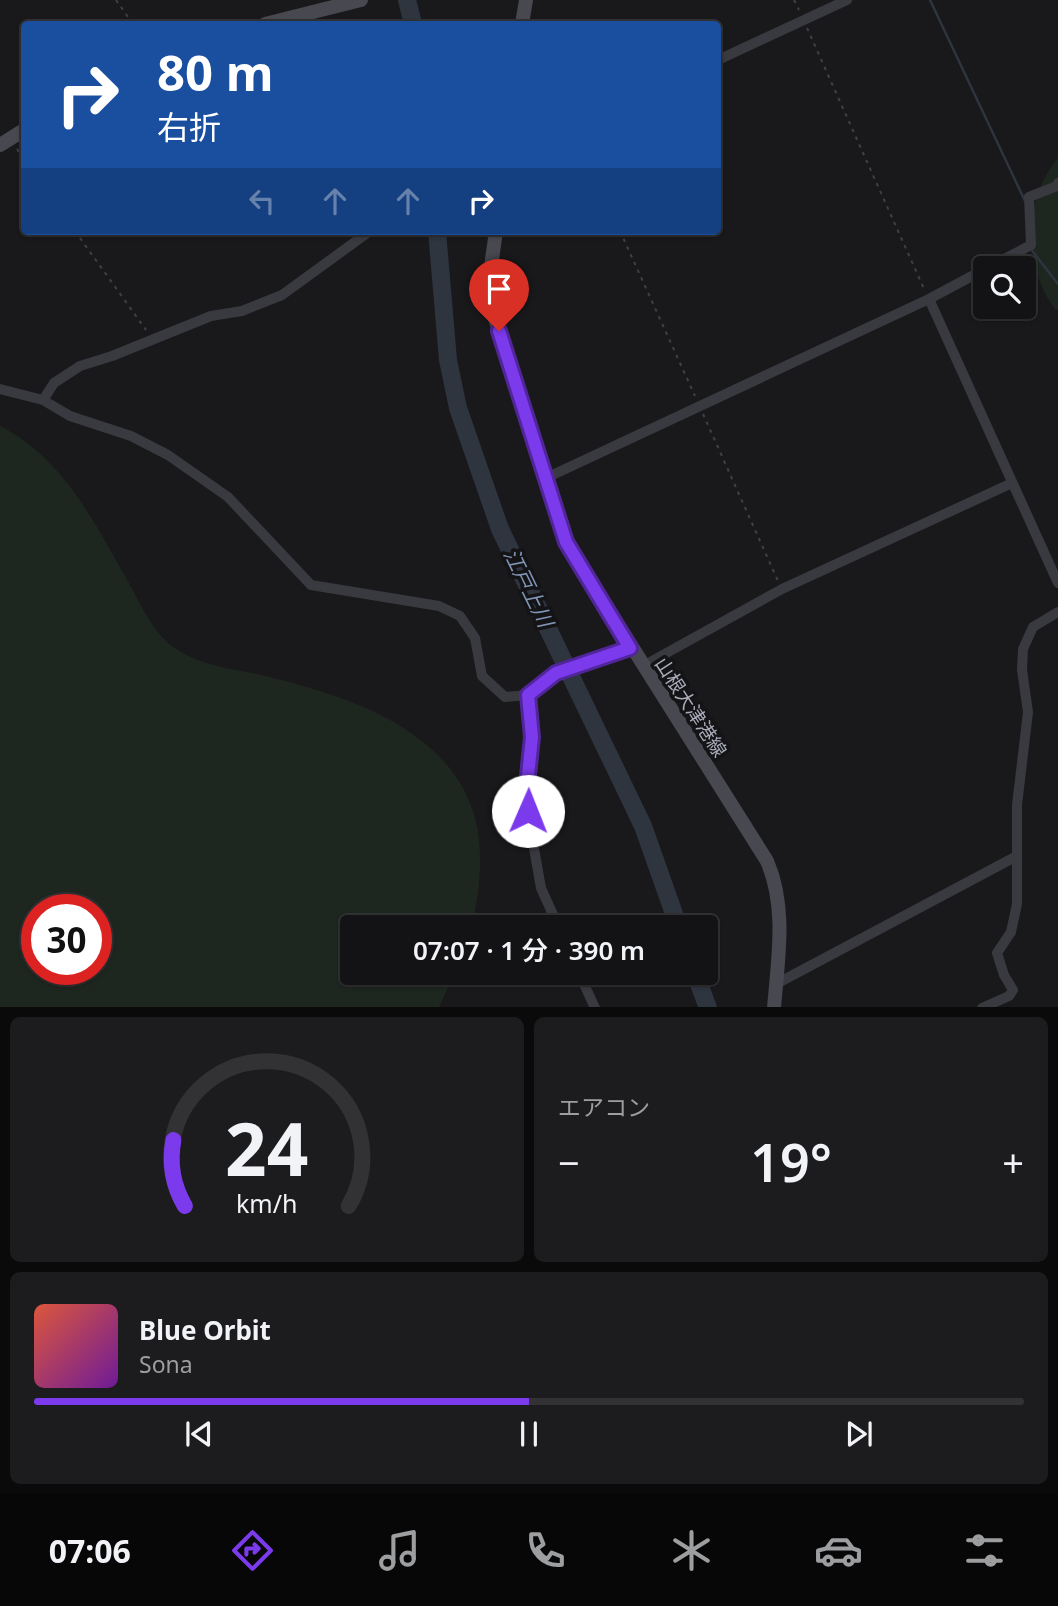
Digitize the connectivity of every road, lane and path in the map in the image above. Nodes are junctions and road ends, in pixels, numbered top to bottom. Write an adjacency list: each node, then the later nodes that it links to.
1 (116, 0): 7 (path)
2 (360, 0): 8 (main road)
3 (526, 0): 9 (main road)
4 (794, 0): 6 (path)
5 (847, 0): 6 (street)
6 (803, 20): 10 (street); 19 (path)
7 (131, 21)
8 (277, 21)
9 (522, 21)
10 (721, 59)
11 (21, 132): 12 (main road)
12 (0, 145)
13 (1058, 183): 17 (street)
14 (78, 235): 20 (path)
15 (364, 235): 20 (street)
16 (495, 235): 23 (main road, 山根大津港線)
17 (1009, 256)
18 (973, 275): 19 (street)
19 (929, 299): 23 (street); 24 (street)
20 (153, 340): 22 (street)
21 (0, 390): 22 (street)
22 (43, 400): 30 (street)
23 (546, 478): 28 (main road, 山根大津港線)
24 (1012, 483): 25 (street); 29 (street)
25 (1056, 567): 26 (street)
26 (1058, 583)
27 (1058, 612): 31 (street)
28 (630, 648): 29 (main road, 山根大津港線); 30 (street)
29 (643, 666): 33 (main road, 山根大津港線)
30 (528, 695): 32 (street)
31 (1015, 857): 33 (street); 37 (street)
32 (553, 915)
33 (776, 984): 36 (main road, 山根大津港線)
34 (585, 985): 35 (street)
35 (595, 1007)
36 (774, 1007)
37 (982, 1007)

